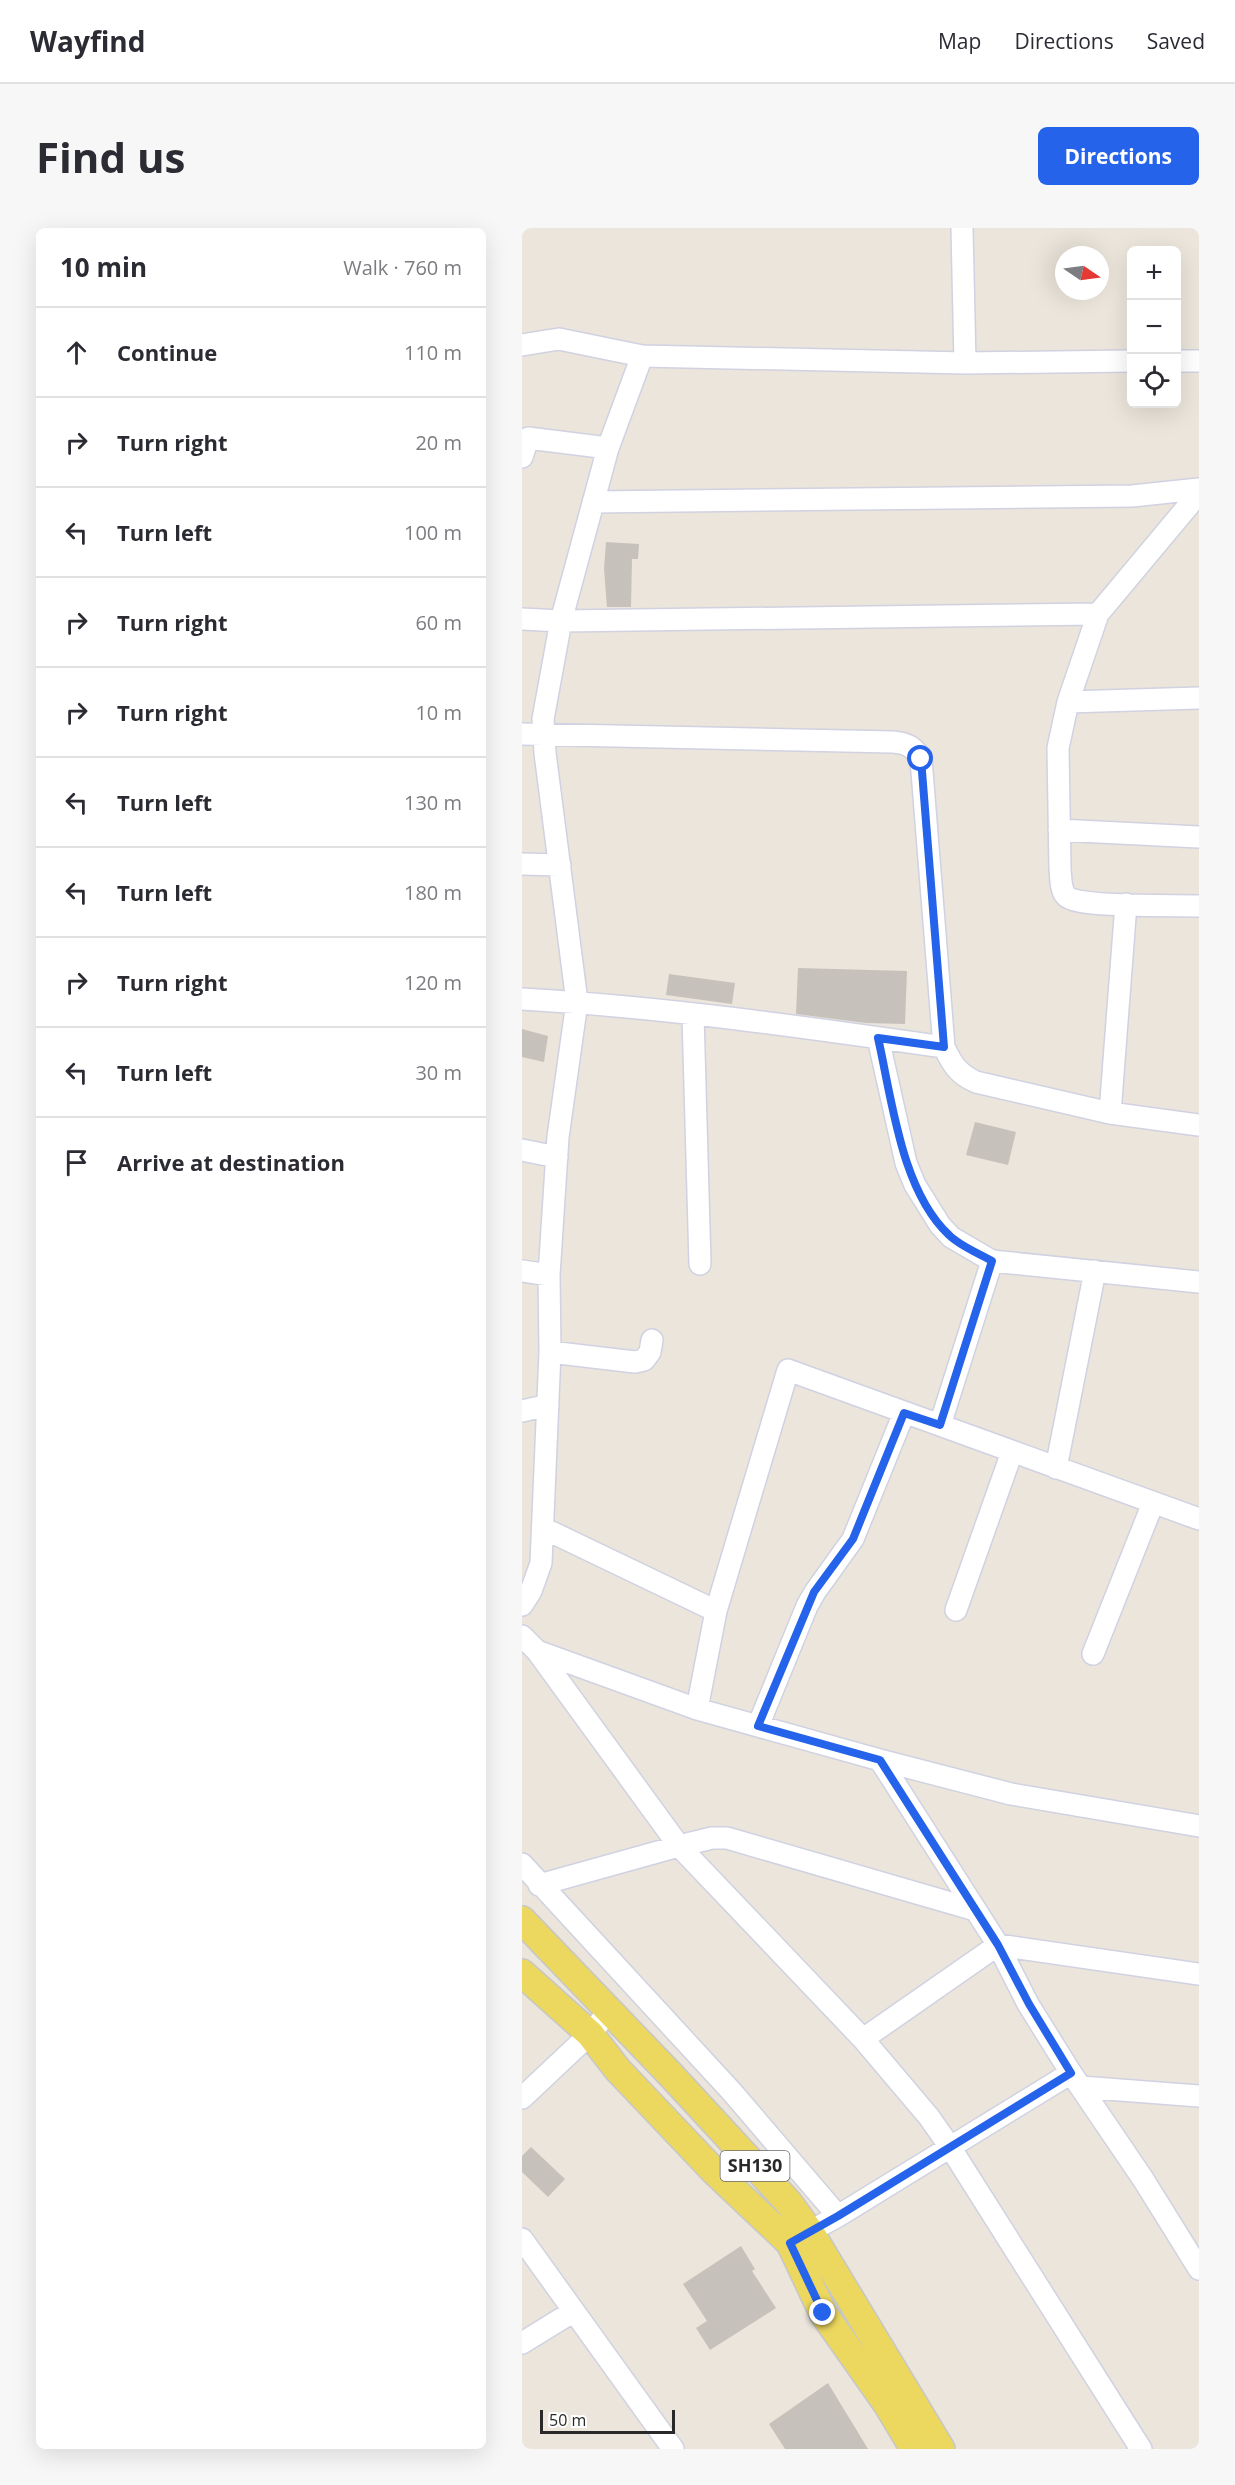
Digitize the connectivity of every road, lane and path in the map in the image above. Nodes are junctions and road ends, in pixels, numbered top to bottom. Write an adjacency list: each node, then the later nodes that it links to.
1 (962, 228): 7 (street)
2 (522, 345): 3 (street)
3 (642, 356): 7 (street); 8 (street)
4 (1181, 361): 5 (street)
5 (1199, 361)
6 (1127, 362): 7 (street)
7 (965, 363)
8 (608, 448): 9 (street); 12 (street)
9 (522, 457)
10 (1199, 489): 12 (street)
11 (1199, 494): 13 (street)
12 (593, 502): 15 (street)
13 (1098, 614): 15 (street); 17 (street)
14 (522, 619): 15 (street)
15 (561, 621): 19 (street)
16 (1199, 698): 17 (street)
17 (1068, 702): 20 (street)
18 (522, 734): 19 (street)
19 (544, 735): 23 (street); 30 (street)
20 (1059, 830): 21 (street); 24 (street)
21 (1199, 837)
22 (522, 864): 23 (street)
23 (560, 865): 27 (street)
24 (1126, 904): 25 (street); 31 (street)
25 (1199, 906)
26 (522, 999): 27 (street)
27 (577, 1002): 28 (street); 34 (street)
28 (693, 1015): 29 (street); 36 (street)
29 (878, 1038): 30 (street); 35 (street)
30 (944, 1047): 31 (street)
31 (1110, 1113): 32 (street)
32 (1199, 1125)
33 (522, 1150): 34 (street)
34 (557, 1157): 39 (street)
35 (992, 1261): 38 (street); 46 (street)
36 (700, 1264)
37 (522, 1271): 39 (street)
38 (1095, 1272): 40 (street); 48 (street)
39 (549, 1275): 42 (street)
40 (1199, 1282)
41 (652, 1340): 42 (street)
42 (550, 1352): 43 (street)
43 (548, 1405): 44 (street); 51 (street)
44 (522, 1411)
45 (904, 1413): 46 (street); 54 (street); 58 (street)
46 (940, 1425): 47 (street)
47 (1012, 1452): 48 (street); 53 (street)
48 (1056, 1468): 49 (street)
49 (1153, 1503): 50 (street); 56 (street)
50 (1199, 1519)
51 (543, 1528): 52 (street); 54 (street)
52 (522, 1605)
53 (956, 1610)
54 (716, 1611): 57 (street)
55 (530, 1644): 57 (street); 61 (street)
56 (1093, 1654)
57 (697, 1709): 58 (street)
58 (758, 1726): 59 (street)
59 (880, 1760): 60 (street); 64 (street)
60 (1199, 1826)
61 (679, 1846): 63 (street); 64 (street); 71 (street)
62 (522, 1864): 63 (street)
63 (539, 1885): 76 (street)
64 (975, 1910): 66 (street)
65 (522, 1920): 69 (main road, SH130)
66 (998, 1945): 68 (street); 71 (street); 72 (street)
67 (522, 1973): 70 (main road)
68 (1199, 1974)
69 (609, 2010): 70 (street); 77 (main road, SH130)
70 (590, 2034): 74 (street); 77 (main road)
71 (863, 2039): 75 (street)
72 (1076, 2080): 73 (street); 75 (street); 79 (street)
73 (1199, 2096)
74 (522, 2098)
75 (950, 2147): 76 (street); 85 (street)
76 (838, 2216): 77 (street)
77 (800, 2237): 83 (main road); 84 (main road, SH130)
78 (522, 2239): 80 (street)
79 (1199, 2269)
80 (574, 2311): 81 (street); 82 (street)
81 (522, 2343)
82 (673, 2449)
83 (914, 2449)
84 (941, 2449)
85 (1141, 2449)

